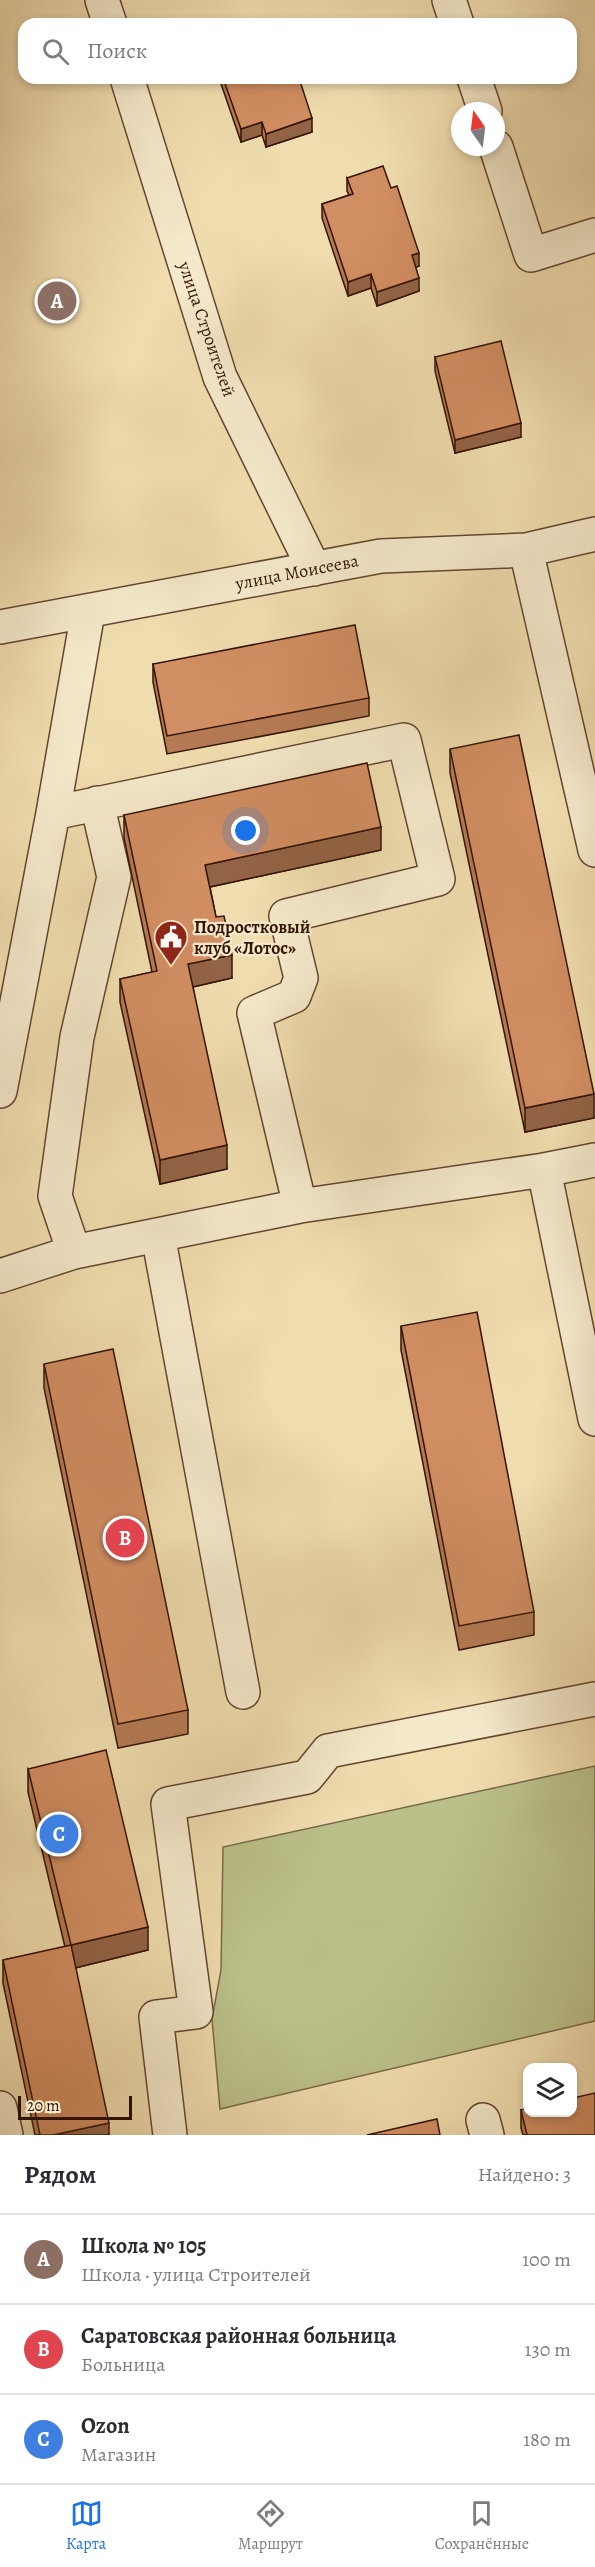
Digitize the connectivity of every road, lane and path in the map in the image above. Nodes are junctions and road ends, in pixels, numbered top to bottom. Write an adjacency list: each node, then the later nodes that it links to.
1 (102, 0): 3 (street)
2 (449, 0): 4 (street)
3 (108, 18)
4 (455, 18)
5 (129, 84): 12 (street, улица Строителей)
6 (476, 84): 7 (street)
7 (482, 102)
8 (499, 156): 9 (street)
9 (595, 235)
10 (595, 534): 11 (street, улица Моисеева)
11 (526, 550): 12 (street, улица Моисеева); 17 (street)
12 (314, 569): 13 (street, улица Моисеева)
13 (88, 612): 14 (street, улица Моисеева); 16 (street)
14 (0, 627)
15 (97, 803): 16 (street); 21 (street); 23 (street)
16 (53, 813): 18 (street)
17 (595, 849)
18 (0, 1091)
19 (595, 1160): 20 (street)
20 (544, 1170): 21 (street); 25 (street)
21 (300, 1206): 22 (street)
22 (158, 1235): 23 (street); 26 (street)
23 (74, 1252): 24 (street)
24 (0, 1276)
25 (595, 1419)
26 (243, 1692)
27 (595, 1699): 30 (street)
28 (0, 2108): 29 (street)
29 (6, 2135)
30 (170, 2135)

